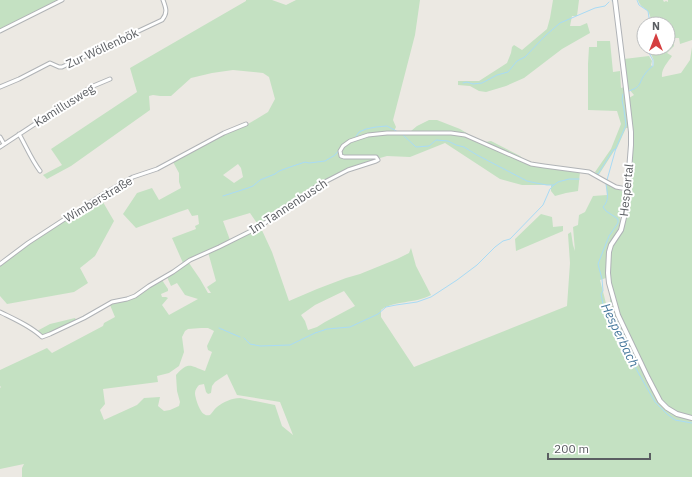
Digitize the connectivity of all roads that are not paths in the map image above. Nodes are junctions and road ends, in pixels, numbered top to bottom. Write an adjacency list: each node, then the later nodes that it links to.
1 (62, 0): 4 (street)
2 (163, 0): 6 (street, Zur Wöllenbök)
3 (615, 0): 13 (main road, Hespertal)
4 (0, 31)
5 (110, 79): 8 (street, Kamillusweg)
6 (0, 87)
7 (246, 124): 14 (street, Wimberstraße)
8 (19, 134): 10 (street, Kamillusweg); 12 (street)
9 (0, 137): 10 (street)
10 (4, 144): 11 (street, Kamillusweg)
11 (0, 147)
12 (40, 171)
13 (627, 189): 15 (street, Im Tannenbusch); 16 (main road, Hespertal)
14 (0, 264)
15 (0, 312)
16 (692, 418)

